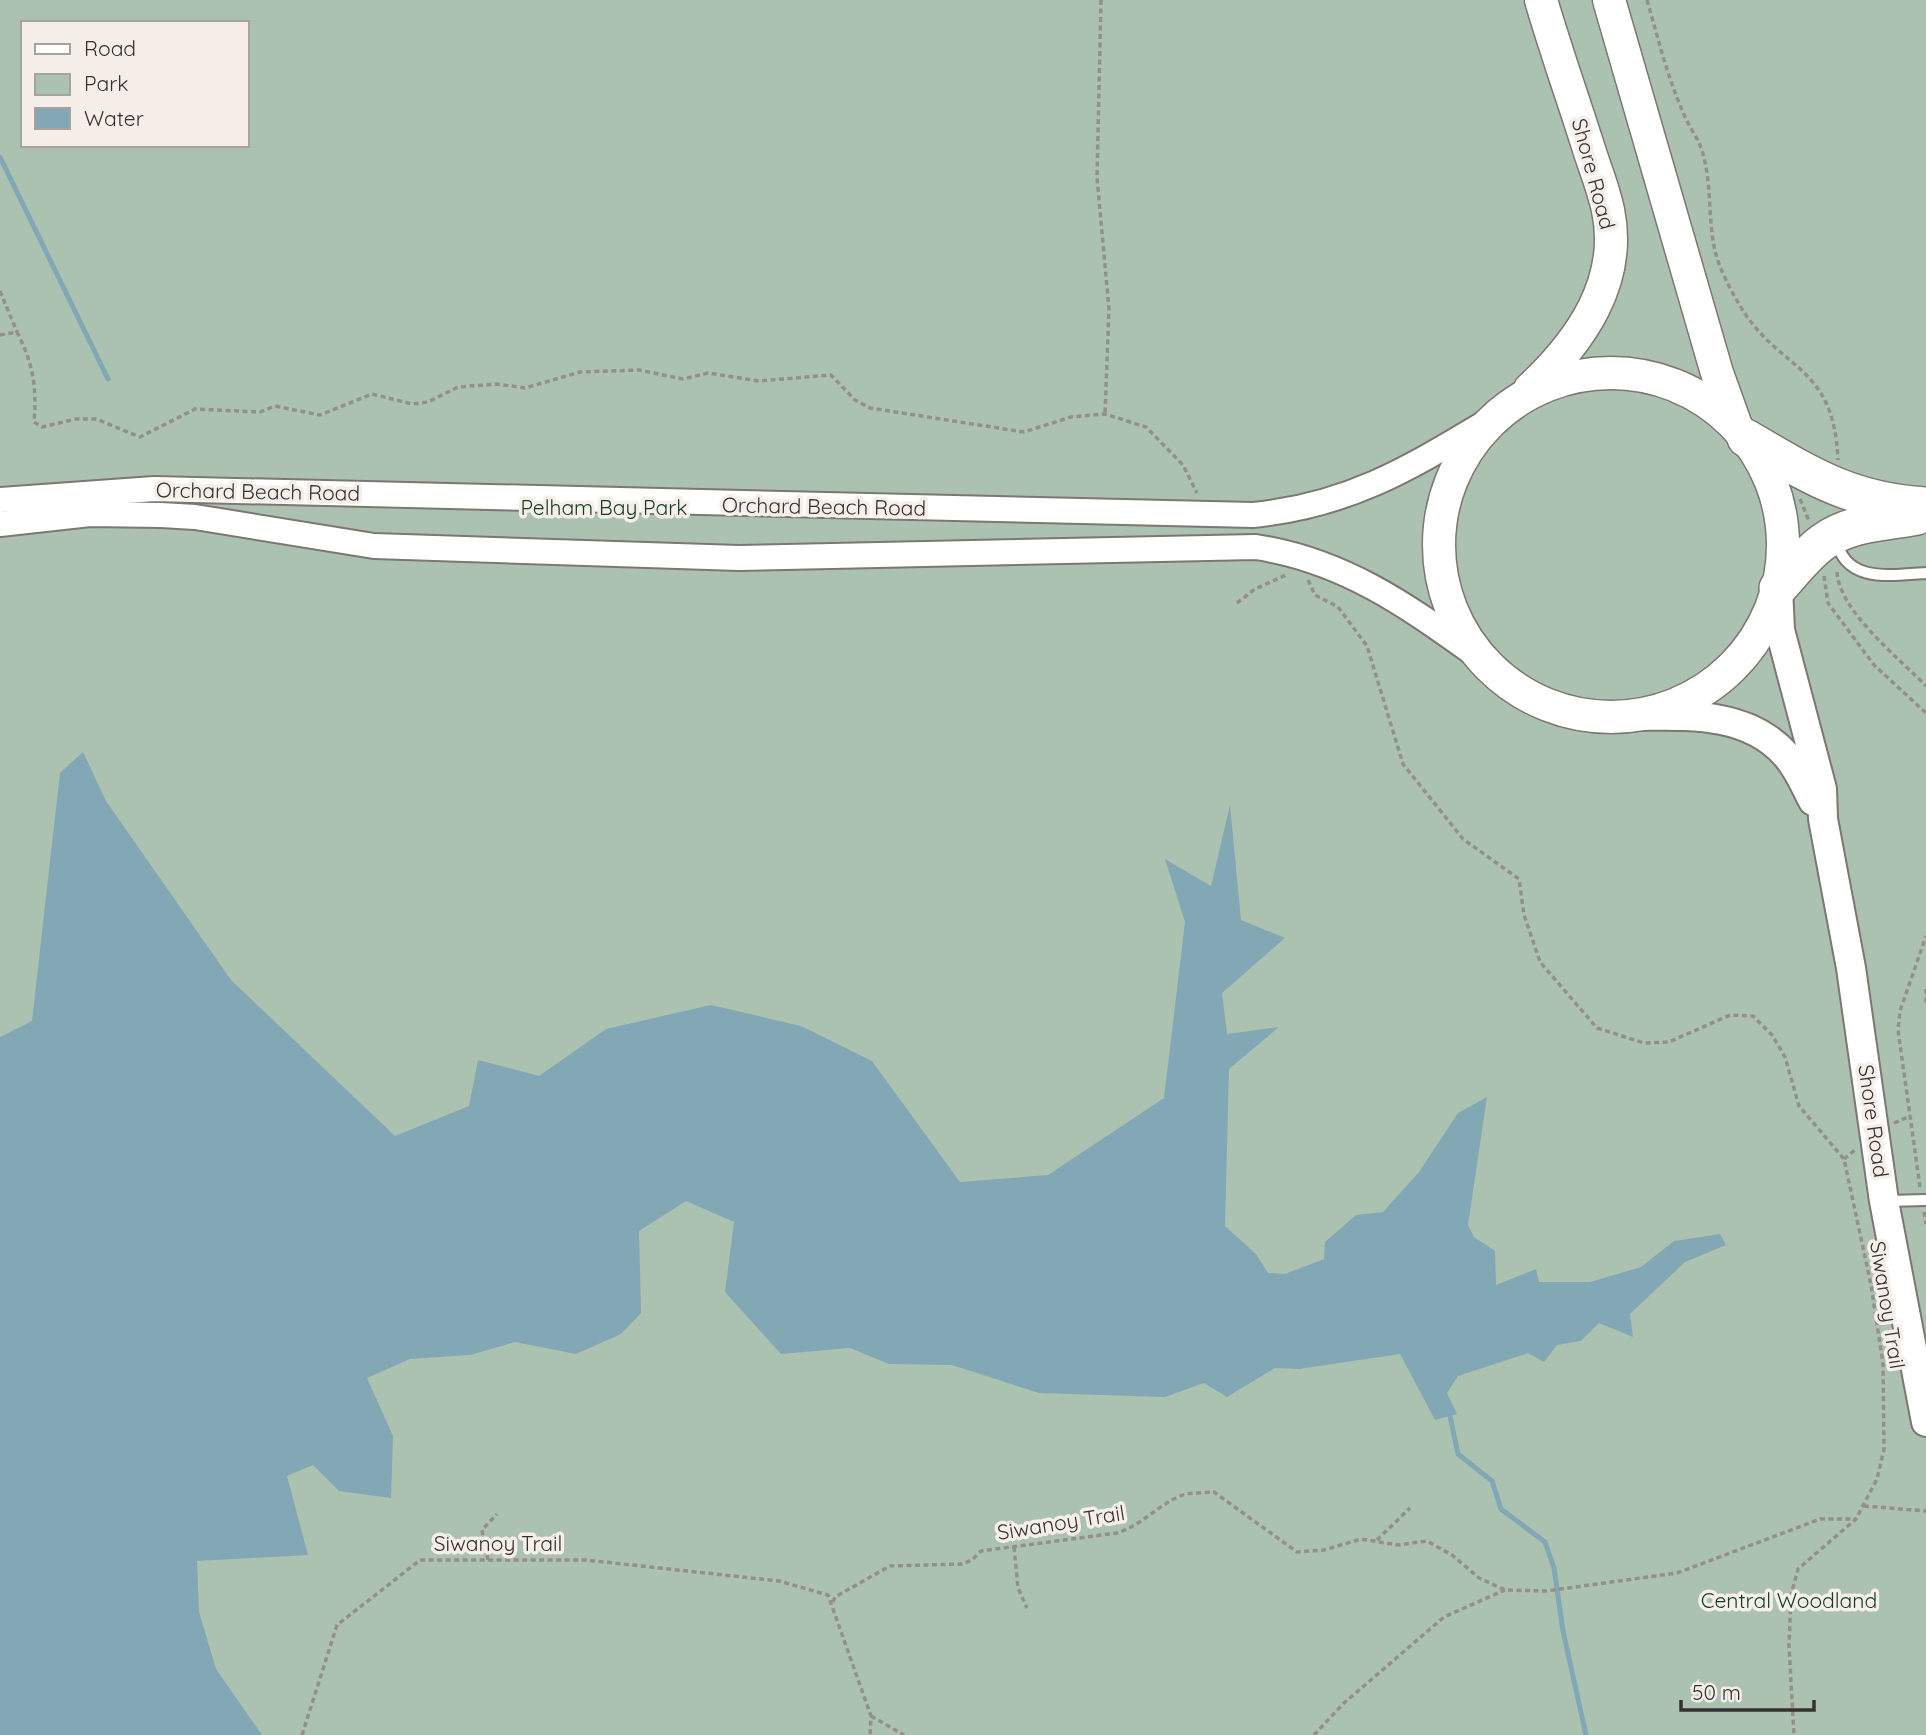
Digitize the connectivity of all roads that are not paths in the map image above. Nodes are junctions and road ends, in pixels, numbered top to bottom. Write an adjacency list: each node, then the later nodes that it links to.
1 (1541, 0): 3 (main road, Shore Road)
2 (1609, 0): 4 (main road)
3 (1507, 409): 4 (main road); 5 (street, Orchard Beach Road); 12 (main road, Shore Road)
4 (1742, 433): 6 (highway); 11 (main road, Shore Road)
5 (0, 500)
6 (1926, 506)
7 (1926, 514): 9 (highway)
8 (0, 524): 12 (street, Orchard Beach Road)
9 (1828, 539): 10 (lane); 11 (highway)
10 (1926, 573)
11 (1778, 588): 13 (main road, Shore Road); 14 (main road, Shore Road)
12 (1483, 660): 13 (main road, Shore Road)
13 (1629, 716): 14 (main road, Shore Road)
14 (1823, 819): 16 (main road, Shore Road)
15 (1924, 1200): 16 (lane)
16 (1884, 1202): 17 (main road, Shore Road)
17 (1926, 1422)

